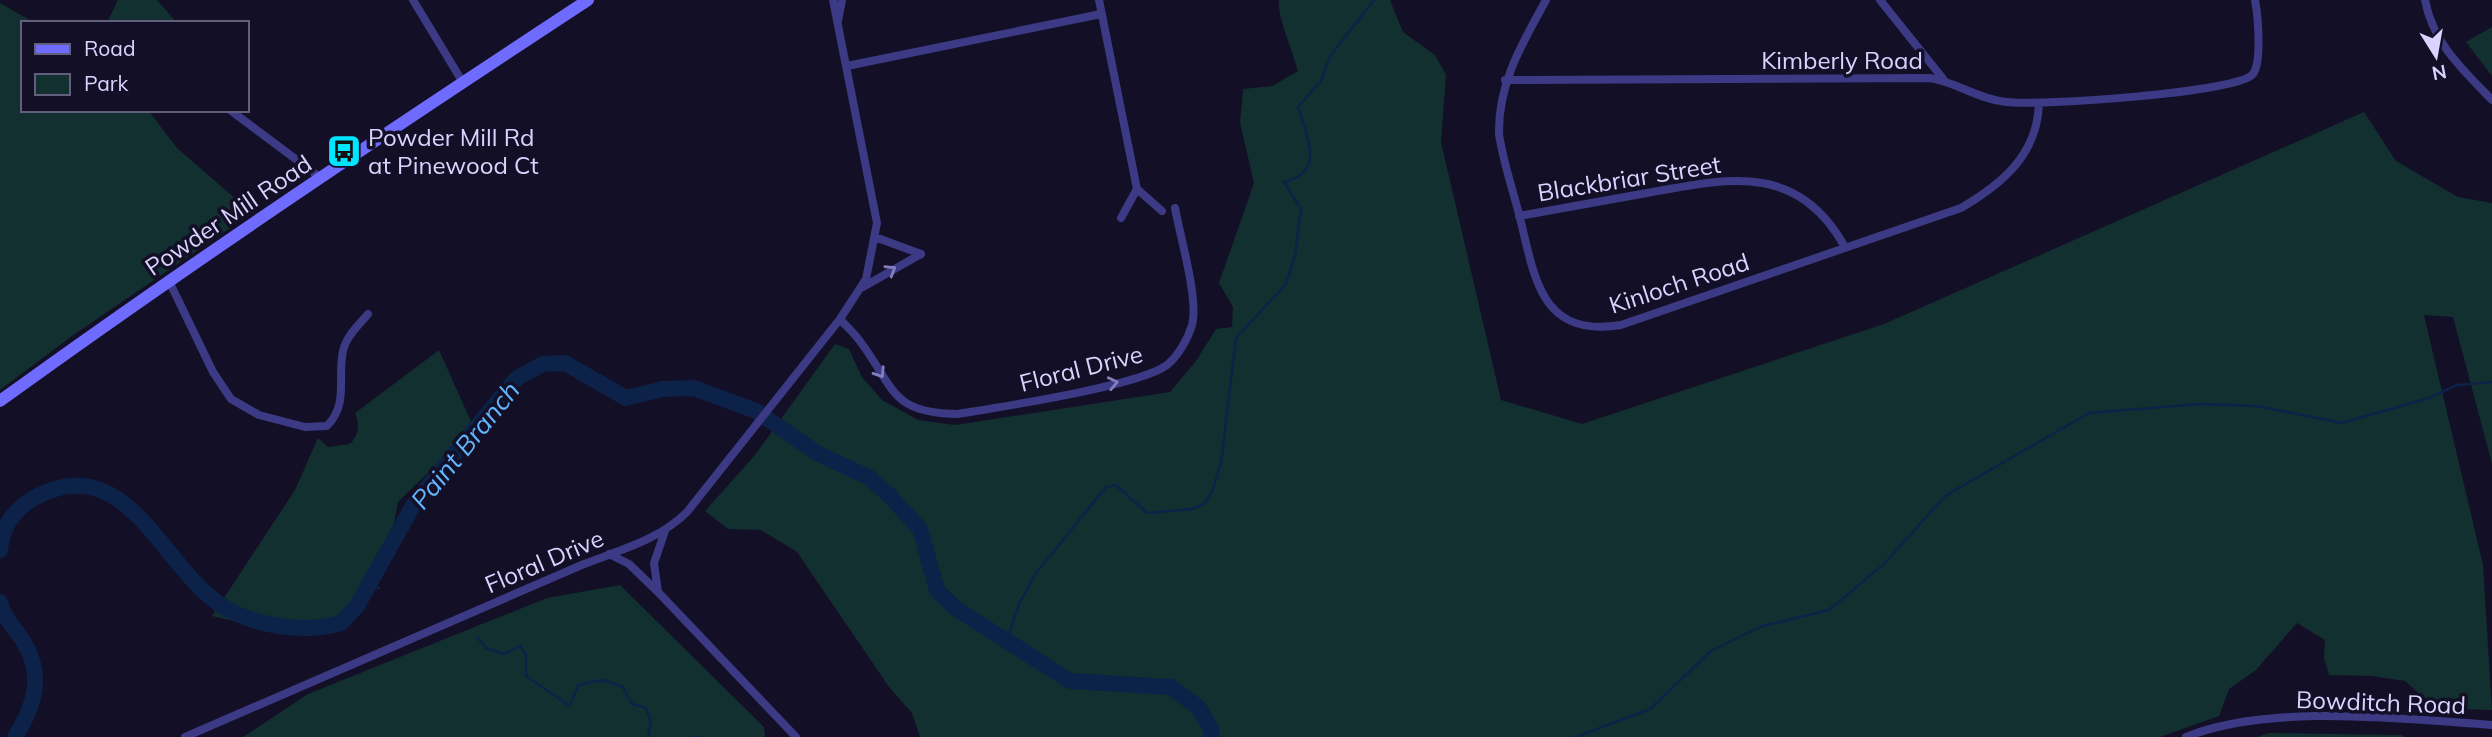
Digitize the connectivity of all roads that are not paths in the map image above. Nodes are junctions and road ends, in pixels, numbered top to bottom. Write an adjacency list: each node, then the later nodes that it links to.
1 (413, 0): 15 (street)
2 (588, 0): 15 (main road, Powder Mill Road)
3 (833, 0): 11 (street, Floral Drive)
4 (842, 0): 11 (street, Floral Drive)
5 (1099, 0): 10 (street)
6 (1546, 0): 13 (street, Kinloch Road)
7 (1880, 0): 14 (street)
8 (2255, 0): 17 (street, Kimberly Road)
9 (2425, 0): 16 (street)
10 (1101, 15): 12 (street); 20 (street)
11 (838, 21): 12 (street, Floral Drive)
12 (847, 65): 25 (street, Floral Drive)
13 (1505, 80): 14 (street, Kimberly Road); 23 (street, Kinloch Road)
14 (1944, 80): 17 (street, Kimberly Road)
15 (462, 81): 19 (main road, Powder Mill Road)
16 (2492, 100)
17 (2039, 104): 26 (street, Kinloch Road)
18 (233, 112): 19 (street)
19 (321, 177): 27 (main road, Powder Mill Road)
20 (1137, 189): 22 (street); 24 (street)
21 (1175, 208): 30 (street, Floral Drive, one-way to 21)
22 (1162, 211)
23 (1519, 216): 26 (street, Blackbriar Street); 26 (street, Kinloch Road)
24 (1121, 218)
25 (875, 237): 28 (street, Floral Drive); 28 (street, one-way to 25)
26 (1845, 247)
27 (169, 281): 29 (street); 31 (main road, Powder Mill Road)
28 (861, 289): 30 (street, Floral Drive)
29 (368, 314)
30 (840, 319): 32 (street, Floral Drive)
31 (0, 401)
32 (665, 530): 33 (street, Floral Drive); 34 (street)
33 (609, 554): 34 (street); 36 (street, Floral Drive)
34 (659, 592): 37 (street)
35 (2492, 725): 38 (street, Bowditch Road)
36 (185, 737)
37 (796, 737)
38 (2186, 737)

